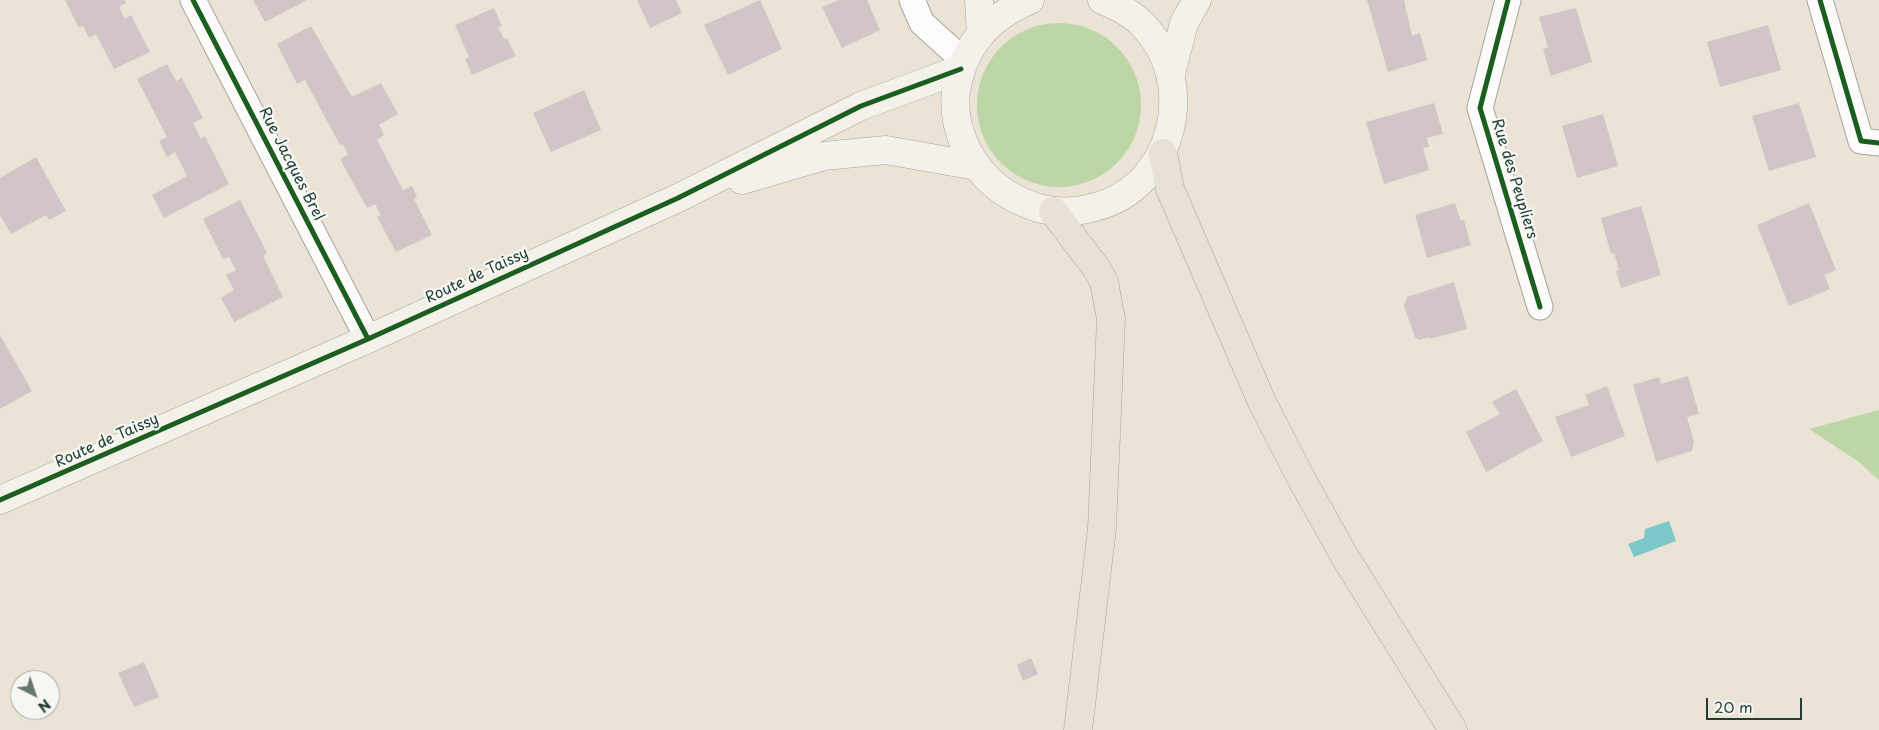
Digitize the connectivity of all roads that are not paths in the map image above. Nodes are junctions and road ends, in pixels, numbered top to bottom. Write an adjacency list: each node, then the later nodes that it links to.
1 (193, 0): 18 (street, Rue Jacques Brel)
2 (912, 0): 10 (street)
3 (980, 0): 9 (street)
4 (1030, 0): 9 (street)
5 (1102, 0): 11 (street)
6 (1197, 0): 11 (street)
7 (1508, 0): 17 (street, Rue des Peupliers)
8 (1820, 0): 12 (street)
9 (981, 34): 10 (street)
10 (962, 65): 14 (street); 15 (street, Route de Taissy)
11 (1171, 74): 13 (street)
12 (1879, 143)
13 (1163, 153): 16 (street); 21 (highway)
14 (976, 166): 15 (street, Route de Taissy); 16 (street)
15 (678, 198): 18 (street, Route de Taissy)
16 (1053, 211): 20 (highway)
17 (1540, 307)
18 (368, 339): 19 (street, Route de Taissy)
19 (0, 500)
20 (1086, 670): 22 (highway); 23 (highway)
21 (1450, 727)
22 (1064, 730)
23 (1078, 730)

